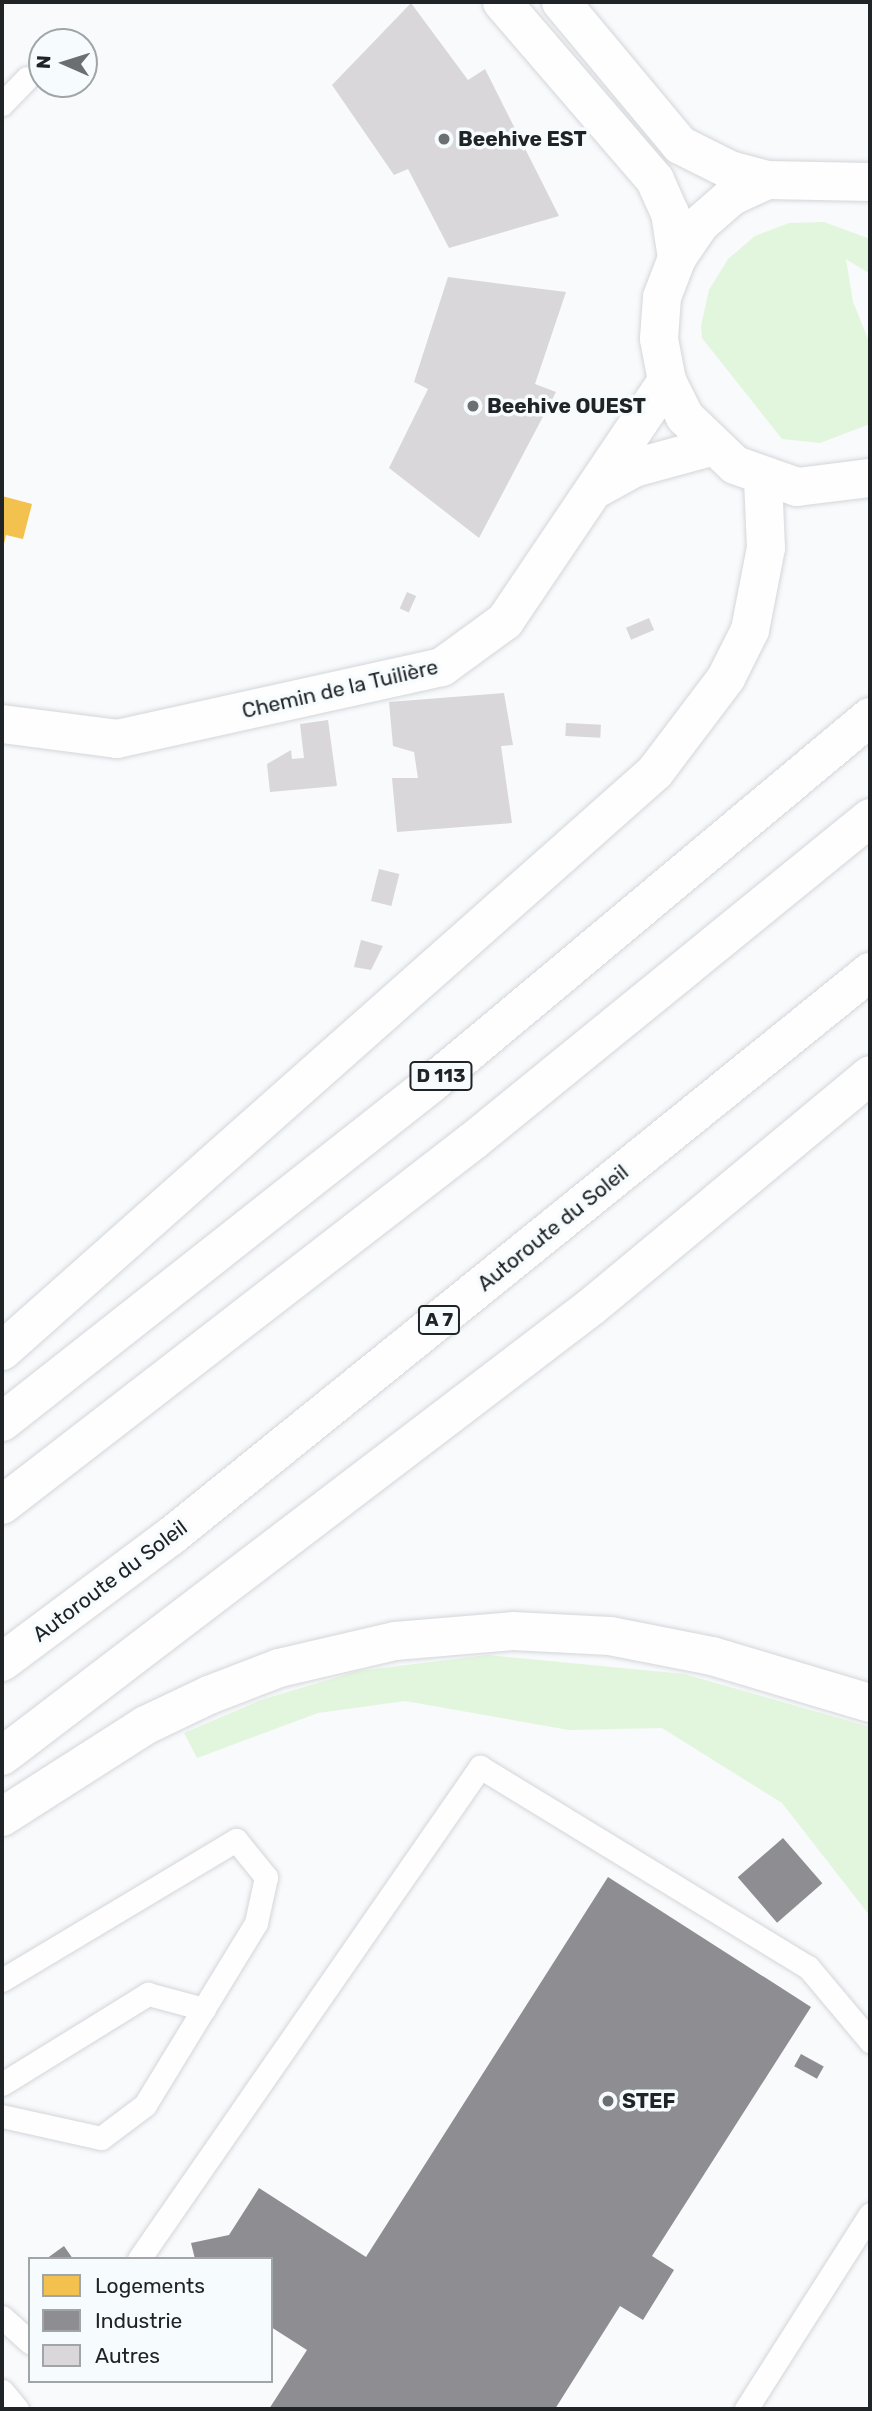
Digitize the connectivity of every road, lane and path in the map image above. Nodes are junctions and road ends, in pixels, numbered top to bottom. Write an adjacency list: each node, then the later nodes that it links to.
1 (502, 2): 7 (main road)
2 (561, 2): 6 (main road)
3 (27, 78): 4 (lane)
4 (2, 104)
5 (867, 177): 6 (main road)
6 (767, 180): 7 (main road)
7 (677, 258): 8 (main road)
8 (667, 381): 9 (main road); 12 (main road, Chemin de la Tuilière)
9 (711, 447): 10 (main road); 12 (main road, Chemin de la Tuilière)
10 (763, 479): 11 (main road); 18 (main road)
11 (868, 482)
12 (598, 488): 14 (main road, Chemin de la Tuilière)
13 (870, 717): 19 (main road, D 113)
14 (2, 724)
15 (870, 818): 20 (main road)
16 (870, 972): 21 (main road, Autoroute du Soleil / A 7)
17 (870, 1075): 23 (main road)
18 (2, 1351)
19 (2, 1422)
20 (2, 1505)
21 (2, 1662)
22 (870, 1703): 24 (main road)
23 (2, 1756)
24 (2, 1817)
25 (2, 1980): 26 (lane)
26 (204, 2009): 28 (lane); 29 (lane)
27 (870, 2041): 31 (lane)
28 (2, 2084)
29 (2, 2116)
30 (870, 2214): 36 (lane)
31 (140, 2257)
32 (2, 2317): 33 (lane)
33 (28, 2340)
34 (2, 2391): 35 (lane)
35 (17, 2409)
36 (746, 2409)

